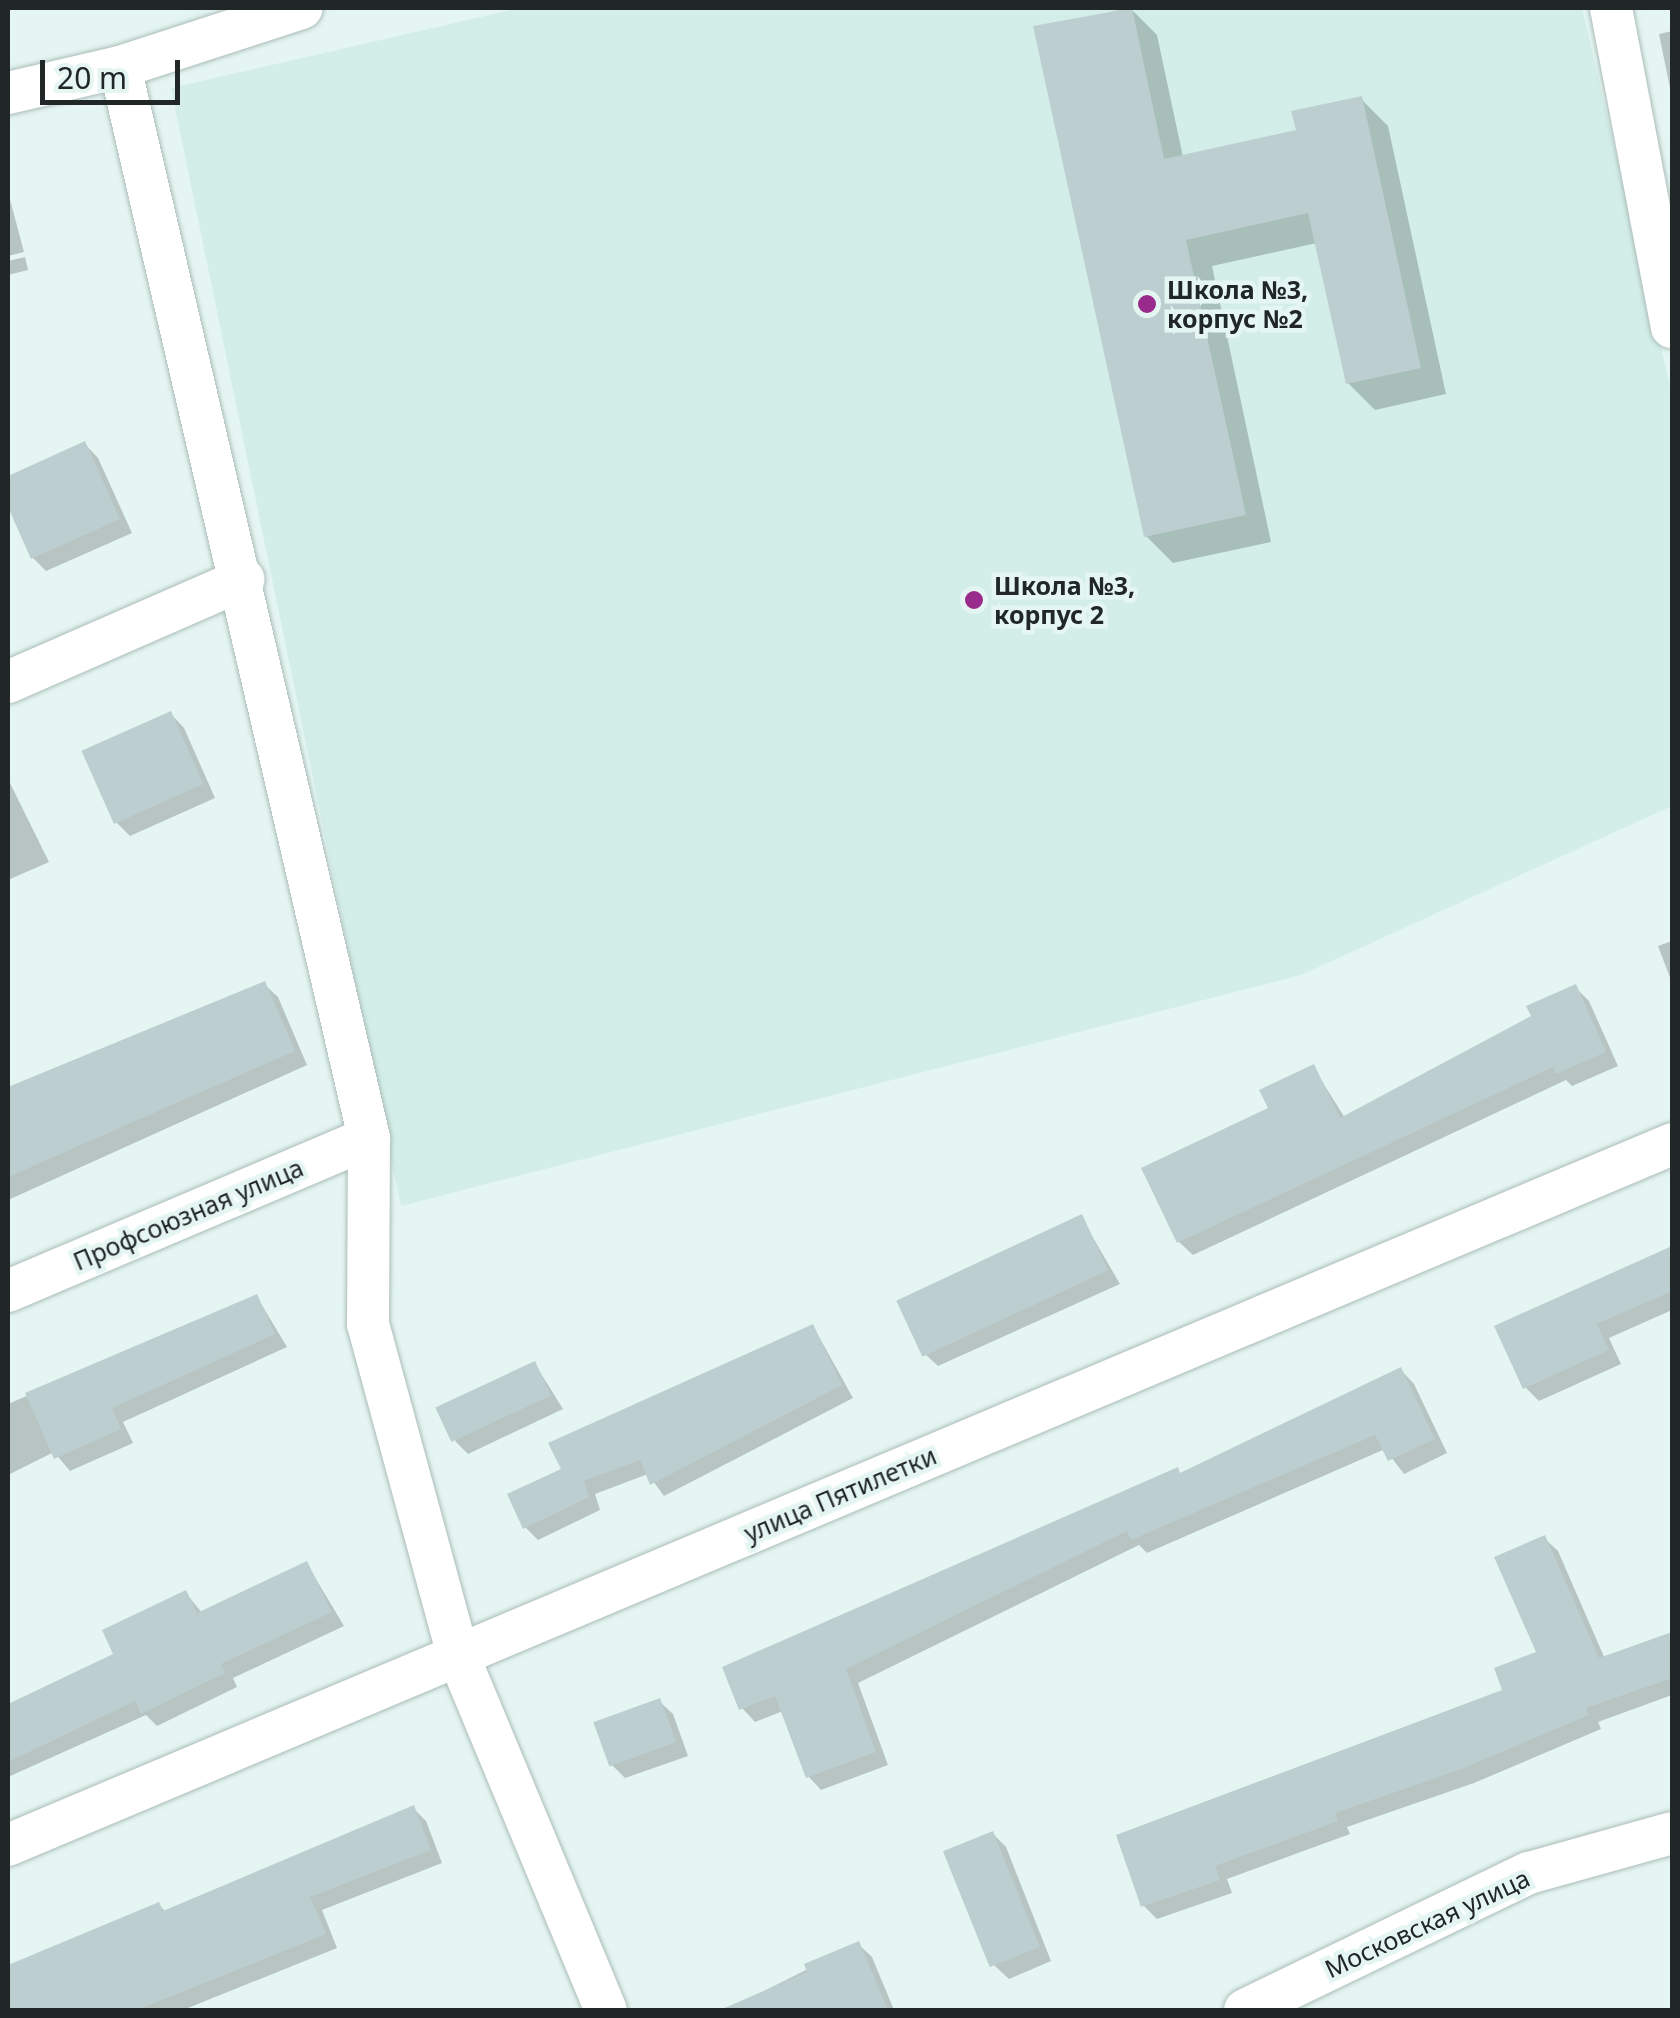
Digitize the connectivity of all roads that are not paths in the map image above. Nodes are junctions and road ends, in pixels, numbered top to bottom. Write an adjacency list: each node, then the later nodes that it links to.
1 (302, 8): 3 (street)
2 (1611, 8): 5 (street)
3 (120, 67): 4 (street); 6 (street)
4 (8, 93)
5 (1672, 327)
6 (244, 579): 7 (street); 8 (street)
7 (8, 682)
8 (369, 1138): 10 (street, Профсоюзная улица); 11 (street)
9 (1672, 1144): 11 (street, улица Пятилетки)
10 (8, 1291)
11 (458, 1655): 13 (street, улица Пятилетки); 14 (street)
12 (1672, 1833): 15 (street, Московская улица)
13 (8, 1846)
14 (606, 2010)
15 (1245, 2010)

